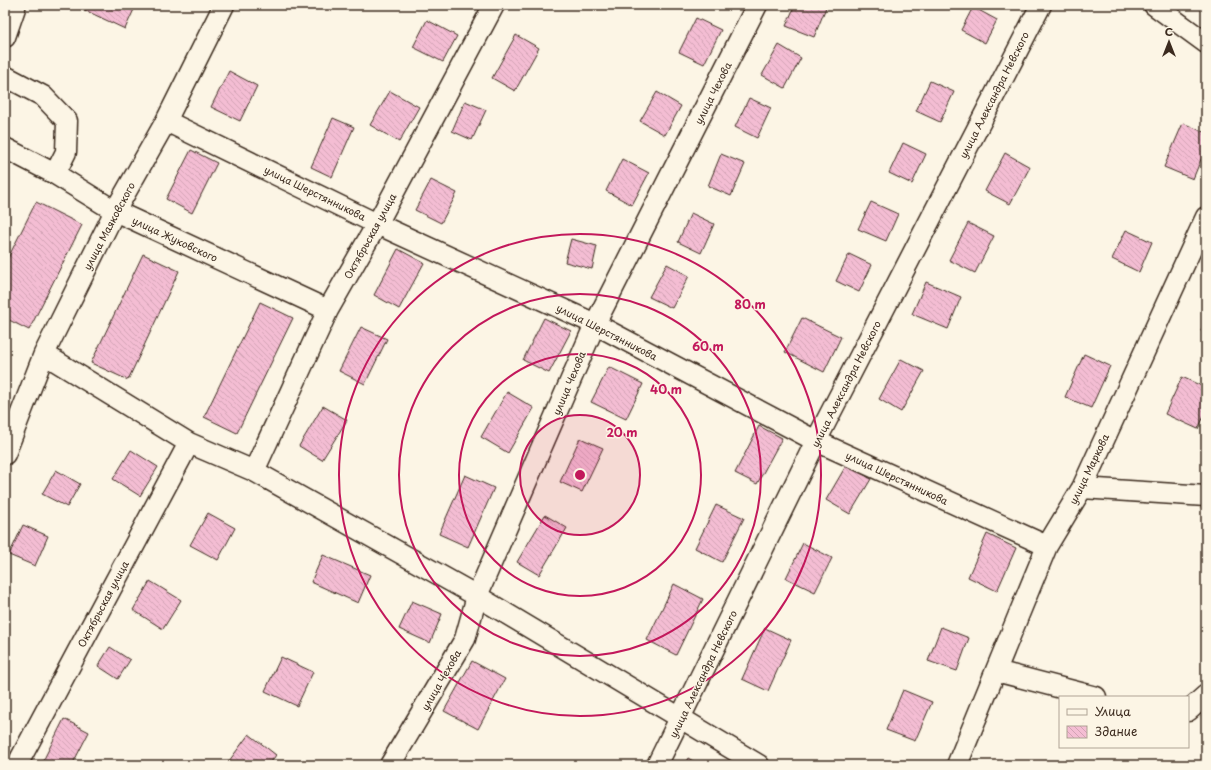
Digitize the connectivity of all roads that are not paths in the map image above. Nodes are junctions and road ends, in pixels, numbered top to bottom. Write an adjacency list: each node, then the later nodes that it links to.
1 (224, 5): 10 (street, улица Маяковского)
2 (494, 5): 15 (street, Октябрьская улица)
3 (757, 5): 17 (street, улица Чехова)
4 (1041, 5): 19 (street, улица Александра Невского)
5 (1154, 5): 8 (street)
6 (15, 8): 7 (street)
7 (5, 36)
8 (1206, 43)
9 (5, 76): 12 (street)
10 (166, 121): 13 (street, улица Маяковского); 15 (street, улица Шерстянникова)
11 (5, 148): 12 (street, улица Жуковского)
12 (55, 174): 13 (street, улица Жуковского)
13 (115, 211): 16 (street, улица Жуковского); 18 (street, улица Маяковского)
14 (1206, 217): 23 (street, улица Маркова)
15 (378, 224): 16 (street, Октябрьская улица); 17 (street, улица Шерстянникова)
16 (328, 310): 22 (street, Октябрьская улица)
17 (595, 324): 19 (street, улица Шерстянникова); 26 (street, улица Чехова)
18 (44, 354): 20 (street); 21 (street, улица Маяковского)
19 (816, 441): 25 (street, улица Шерстянникова); 31 (street, улица Александра Невского)
20 (188, 443): 22 (street); 32 (street, Октябрьская улица)
21 (5, 454)
22 (254, 471): 26 (street)
23 (1082, 488): 24 (street); 25 (street, улица Маркова)
24 (1206, 496)
25 (1047, 546): 27 (street, улица Маркова)
26 (477, 596): 31 (street); 33 (street, улица Чехова)
27 (996, 671): 29 (street); 36 (street, улица Маркова)
28 (1206, 695): 30 (street)
29 (1092, 696)
30 (1189, 710)
31 (681, 720): 34 (street, улица Александра Невского); 35 (street)
32 (17, 765)
33 (390, 765)
34 (657, 765)
35 (759, 765)
36 (957, 765)

